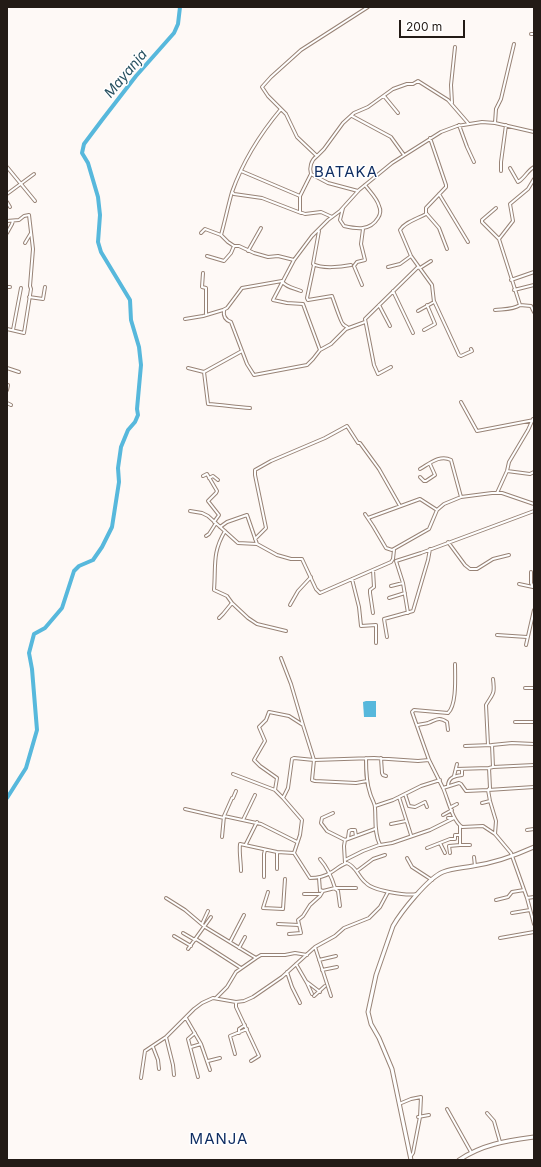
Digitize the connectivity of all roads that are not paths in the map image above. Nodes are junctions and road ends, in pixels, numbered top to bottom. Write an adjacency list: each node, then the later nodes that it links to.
1 (368, 7): 6 (street)
2 (514, 44): 10 (street)
3 (455, 47): 5 (street)
4 (384, 96): 5 (street); 7 (street); 8 (street)
5 (452, 104): 9 (street)
6 (281, 109): 16 (street); 21 (street)
7 (398, 113)
8 (352, 116): 15 (street); 16 (street)
9 (468, 123): 10 (street); 12 (street)
10 (495, 123): 11 (street)
11 (506, 125): 13 (street); 22 (street)
12 (459, 126): 14 (street); 17 (street)
13 (534, 132)
14 (430, 138): 15 (street); 31 (street)
15 (404, 155): 27 (street)
16 (317, 156): 24 (street)
17 (474, 162)
18 (7, 166): 26 (street)
19 (534, 167): 20 (street)
20 (510, 168)
21 (241, 171): 29 (street); 32 (street)
22 (501, 171)
23 (34, 174): 26 (street)
24 (311, 174): 28 (street); 32 (street)
25 (534, 179): 50 (street)
26 (21, 184): 30 (street); 33 (street)
27 (365, 185): 28 (street); 44 (street)
28 (358, 190): 36 (street)
29 (232, 192): 38 (street); 49 (street)
30 (7, 194)
31 (438, 194): 39 (street); 51 (street)
32 (300, 196): 38 (street)
33 (35, 201)
34 (7, 202): 35 (street)
35 (10, 207)
36 (344, 207): 40 (street); 44 (street)
37 (496, 208): 50 (street)
38 (301, 213): 40 (street)
39 (426, 214): 54 (street); 57 (street)
40 (332, 217): 45 (street)
41 (7, 221): 42 (street)
42 (13, 221): 46 (street); 47 (street)
43 (261, 228): 55 (street)
44 (363, 229): 68 (street)
45 (319, 230): 58 (street); 60 (street)
46 (32, 232): 52 (street); 75 (street)
47 (7, 233)
48 (201, 233): 49 (street)
49 (221, 235): 53 (street)
50 (499, 239): 66 (street)
51 (468, 242)
52 (25, 243)
53 (234, 246): 55 (street); 56 (street)
54 (447, 249)
55 (248, 251): 58 (street)
56 (208, 256)
57 (411, 256): 62 (street); 63 (street)
58 (294, 260): 67 (street)
59 (431, 260): 62 (street)
60 (314, 265): 61 (street); 88 (street)
61 (351, 265)
62 (418, 267): 74 (street); 76 (street)
63 (388, 268)
64 (534, 272): 66 (street)
65 (203, 273): 84 (street)
66 (511, 280): 73 (street)
67 (282, 281): 72 (street); 80 (street); 94 (street)
68 (362, 285)
69 (534, 285): 73 (street)
70 (45, 287): 75 (street)
71 (21, 288): 90 (street)
72 (301, 290)
73 (514, 290): 79 (street)
74 (393, 291): 77 (street); 92 (street)
75 (30, 297): 90 (street)
76 (434, 301): 78 (street); 93 (street)
77 (379, 305): 86 (street); 87 (street)
78 (427, 305): 82 (street); 91 (street)
79 (520, 305): 81 (street); 83 (street)
80 (224, 310): 84 (street); 95 (street)
81 (495, 310)
82 (418, 311)
83 (534, 312)
84 (206, 314): 85 (street)
85 (185, 318)
86 (364, 322): 88 (street); 96 (street)
87 (390, 326)
88 (349, 328): 94 (street)
89 (7, 329): 90 (street)
90 (13, 330)
91 (424, 330)
92 (413, 333)
93 (471, 349)
94 (320, 350): 95 (street)
95 (242, 351): 100 (street)
96 (391, 367)
97 (7, 368): 99 (street)
98 (188, 368): 100 (street)
99 (19, 372)
100 (204, 372): 106 (street)
101 (8, 385): 102 (street)
102 (7, 390)
103 (461, 402): 107 (street)
104 (7, 403): 105 (street)
105 (11, 404)
106 (250, 408)
107 (534, 420): 110 (street)
108 (430, 464): 109 (street); 113 (street); 117 (street)
109 (420, 469)
110 (507, 471): 111 (street); 116 (street)
111 (534, 472)
112 (203, 476): 114 (street)
113 (420, 476)
114 (209, 478): 115 (street); 125 (street)
115 (218, 480)
116 (497, 493): 117 (street); 118 (street)
117 (460, 497): 120 (street)
118 (534, 504)
119 (400, 506): 120 (street); 124 (street); 129 (street)
120 (437, 510): 133 (street)
121 (190, 511): 125 (street)
122 (534, 511): 130 (street)
123 (365, 514): 124 (street)
124 (368, 518): 133 (street)
125 (215, 523): 126 (street); 128 (street)
126 (220, 527): 127 (street); 129 (street)
127 (225, 531): 131 (street); 146 (street)
128 (206, 536)
129 (255, 539): 131 (street)
130 (448, 542): 132 (street); 134 (street)
131 (257, 544): 138 (street)
132 (430, 549): 135 (street); 150 (street)
133 (394, 550): 135 (street)
134 (509, 555)
135 (395, 560): 136 (street); 140 (street)
136 (373, 570): 139 (street); 149 (street)
137 (531, 572): 143 (street)
138 (311, 577): 139 (street); 147 (street)
139 (352, 579): 156 (street)
140 (403, 583): 142 (street); 144 (street)
141 (519, 584): 143 (street)
142 (391, 586)
143 (534, 587)
144 (405, 593): 145 (street); 150 (street)
145 (389, 598)
146 (232, 603): 151 (street); 152 (street)
147 (290, 605)
148 (534, 610): 155 (street)
149 (373, 613)
150 (408, 613): 154 (street)
151 (219, 618)
152 (286, 631)
153 (497, 635): 155 (street)
154 (387, 637)
155 (528, 637): 157 (street)
156 (376, 643)
157 (526, 645)
158 (281, 658): 165 (street)
159 (455, 664): 166 (street)
160 (493, 680): 168 (street)
161 (525, 688): 162 (street)
162 (534, 688)
163 (515, 722): 164 (street)
164 (534, 722)
165 (303, 725): 174 (street); 190 (street)
166 (417, 726): 167 (street); 175 (street)
167 (448, 730)
168 (488, 744): 170 (street); 171 (street)
169 (534, 744): 170 (street)
170 (492, 745): 178 (street)
171 (465, 746)
172 (366, 758): 173 (street); 174 (street); 186 (street)
173 (381, 758): 175 (street); 183 (street)
174 (314, 760): 186 (street); 196 (street)
175 (428, 760): 185 (street)
176 (457, 764): 180 (street)
177 (534, 765): 178 (street)
178 (493, 767): 179 (street)
179 (489, 768): 181 (street); 191 (street)
180 (456, 769): 181 (street); 184 (street)
181 (462, 769): 184 (street)
182 (233, 774): 190 (street)
183 (386, 776)
184 (454, 776): 187 (street)
185 (440, 780): 189 (street); 193 (street)
186 (368, 781): 200 (street)
187 (448, 786): 189 (street); 191 (street)
188 (534, 787): 191 (street)
189 (443, 788): 202 (street)
190 (276, 790): 196 (street)
191 (488, 790): 197 (street)
192 (236, 791): 207 (street)
193 (405, 794): 195 (street); 201 (street)
194 (255, 795): 210 (street)
195 (399, 797): 200 (street); 211 (street)
196 (283, 798): 224 (street)
197 (490, 801): 198 (street); 218 (street)
198 (482, 803)
199 (457, 804): 202 (street)
200 (375, 806): 215 (street)
201 (427, 807)
202 (451, 807): 204 (street)
203 (185, 809): 207 (street)
204 (452, 810): 206 (street); 209 (street)
205 (333, 813): 223 (street)
206 (443, 815)
207 (224, 817): 210 (street); 222 (street)
208 (448, 818): 209 (street)
209 (454, 818): 214 (street); 219 (street)
210 (243, 820): 212 (street)
211 (406, 821): 213 (street); 219 (street)
212 (257, 822): 224 (street); 226 (street)
213 (391, 824)
214 (460, 826): 218 (street); 220 (street)
215 (375, 829): 221 (street); 227 (street)
216 (534, 829): 217 (street)
217 (527, 830)
218 (496, 834): 239 (street)
219 (411, 835): 227 (street)
220 (460, 835): 225 (street); 228 (street)
221 (356, 836): 223 (street); 223 (street)
222 (222, 837)
223 (347, 839): 242 (street)
224 (297, 842): 234 (street)
225 (440, 843): 231 (street); 235 (street)
226 (246, 844): 232 (street); 246 (street)
227 (380, 845): 242 (street)
228 (460, 845): 229 (street); 236 (street)
229 (470, 845)
230 (534, 847): 239 (main road)
231 (427, 848)
232 (265, 850): 233 (street); 249 (street)
233 (277, 852): 234 (street); 245 (street)
234 (294, 853): 250 (street)
235 (445, 853)
236 (450, 853)
237 (385, 855): 247 (street)
238 (474, 857): 244 (street)
239 (512, 857): 244 (main road); 256 (street)
240 (320, 858): 248 (street)
241 (408, 858): 252 (street)
242 (345, 860): 243 (street)
243 (345, 863): 247 (street); 248 (street)
244 (475, 866): 252 (main road)
245 (277, 869)
246 (241, 871)
247 (357, 871): 259 (street)
248 (329, 874): 250 (street); 253 (street)
249 (264, 877)
250 (319, 878): 255 (street)
251 (285, 879): 258 (street)
252 (432, 880): 260 (main road)
253 (335, 888): 254 (street); 257 (street); 267 (street)
254 (356, 888)
255 (320, 890): 257 (street); 262 (street)
256 (524, 890): 265 (street); 266 (street)
257 (323, 891): 262 (street)
258 (268, 892)
259 (388, 892): 260 (street); 287 (street)
260 (418, 893): 324 (main road)
261 (304, 894): 262 (street)
262 (320, 894): 276 (street)
263 (534, 897): 265 (street)
264 (166, 898): 273 (street)
265 (527, 898): 268 (street)
266 (496, 900)
267 (340, 906)
268 (530, 910): 270 (street); 275 (street)
269 (208, 911): 273 (street)
270 (512, 913)
271 (244, 915): 285 (street)
272 (211, 917): 277 (street)
273 (202, 924): 277 (street)
274 (278, 924): 276 (street)
275 (534, 924)
276 (299, 925): 280 (street)
277 (205, 927): 284 (street); 285 (street)
278 (534, 932): 283 (street)
279 (183, 933): 284 (street)
280 (289, 934)
281 (174, 936): 286 (street)
282 (245, 937): 288 (street)
283 (500, 938)
284 (195, 940): 286 (street); 296 (street)
285 (230, 942): 288 (street)
286 (190, 946): 289 (street)
287 (315, 947): 290 (street); 293 (street)
288 (239, 948): 292 (street)
289 (188, 949)
290 (307, 955): 292 (street); 294 (street)
291 (336, 956): 293 (street)
292 (256, 958): 296 (street)
293 (319, 960): 297 (street)
294 (296, 964): 298 (street); 299 (street)
295 (336, 966): 297 (street)
296 (241, 968): 303 (street)
297 (322, 970): 302 (street)
298 (287, 972): 304 (street); 305 (street)
299 (306, 981): 301 (street); 301 (street)
300 (325, 986): 301 (street)
301 (320, 992)
302 (331, 996)
303 (216, 998): 304 (street); 306 (street)
304 (236, 1002): 307 (street)
305 (300, 1003)
306 (186, 1018): 309 (street); 311 (street)
307 (245, 1025): 308 (street); 310 (street)
308 (247, 1029): 310 (street); 318 (street)
309 (195, 1033): 312 (street); 314 (street)
310 (238, 1033): 315 (street)
311 (166, 1037): 313 (street); 321 (street)
312 (201, 1044): 314 (street); 317 (street)
313 (153, 1046): 319 (street); 323 (street)
314 (191, 1047): 322 (street)
315 (235, 1054)
316 (220, 1058): 317 (street)
317 (208, 1061): 320 (street)
318 (251, 1061)
319 (159, 1069)
320 (210, 1070)
321 (174, 1075)
322 (198, 1077)
323 (141, 1078)
324 (400, 1104): 328 (street); 332 (main road)
325 (447, 1109): 331 (street)
326 (487, 1113): 330 (street)
327 (429, 1115): 328 (street)
328 (419, 1117): 332 (street)
329 (534, 1137): 330 (main road)
330 (500, 1142): 331 (main road)
331 (471, 1152): 333 (main road)
332 (411, 1158)
333 (459, 1160)

